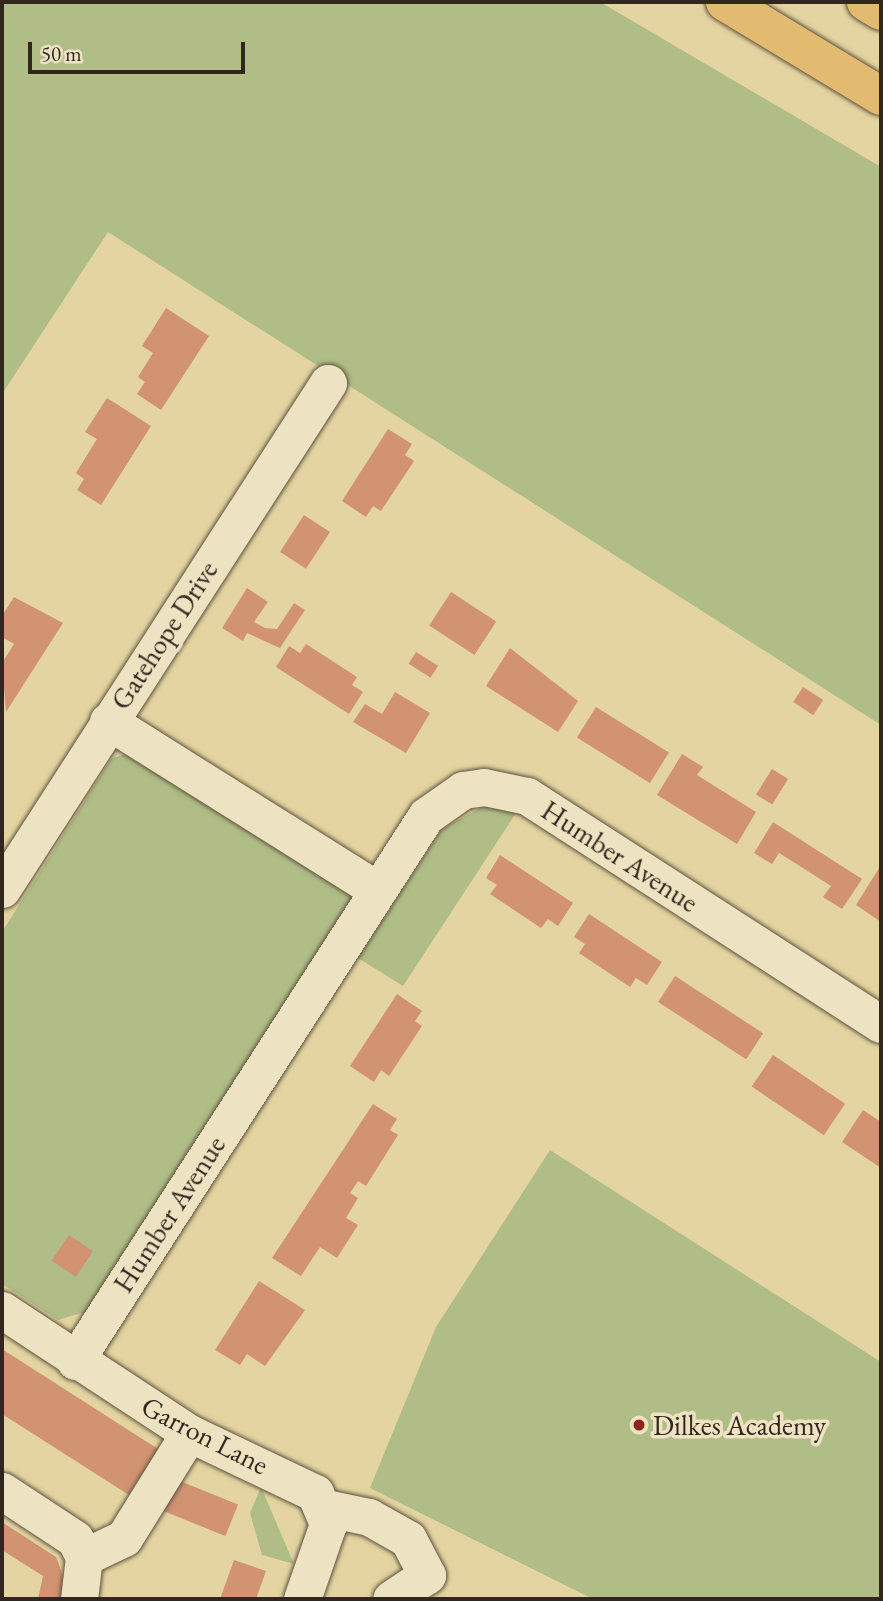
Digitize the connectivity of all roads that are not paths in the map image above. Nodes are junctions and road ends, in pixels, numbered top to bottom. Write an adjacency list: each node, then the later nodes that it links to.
1 (726, 2): 4 (highway)
2 (866, 2): 3 (highway)
3 (881, 11)
4 (881, 96)
5 (328, 383): 6 (street, Gatehope Drive)
6 (108, 721): 7 (street, Gatehope Drive); 8 (street)
7 (2, 889)
8 (377, 890): 9 (street, Humber Avenue); 11 (street, Humber Avenue)
9 (881, 1024)
10 (2, 1310): 11 (street, Garron Lane)
11 (75, 1361): 12 (street, Garron Lane)
12 (189, 1433): 14 (street, Garron Lane); 15 (street)
13 (2, 1492): 15 (street)
14 (327, 1508): 17 (street); 18 (street)
15 (84, 1557): 16 (street)
16 (79, 1599)
17 (302, 1599)
18 (391, 1599)

